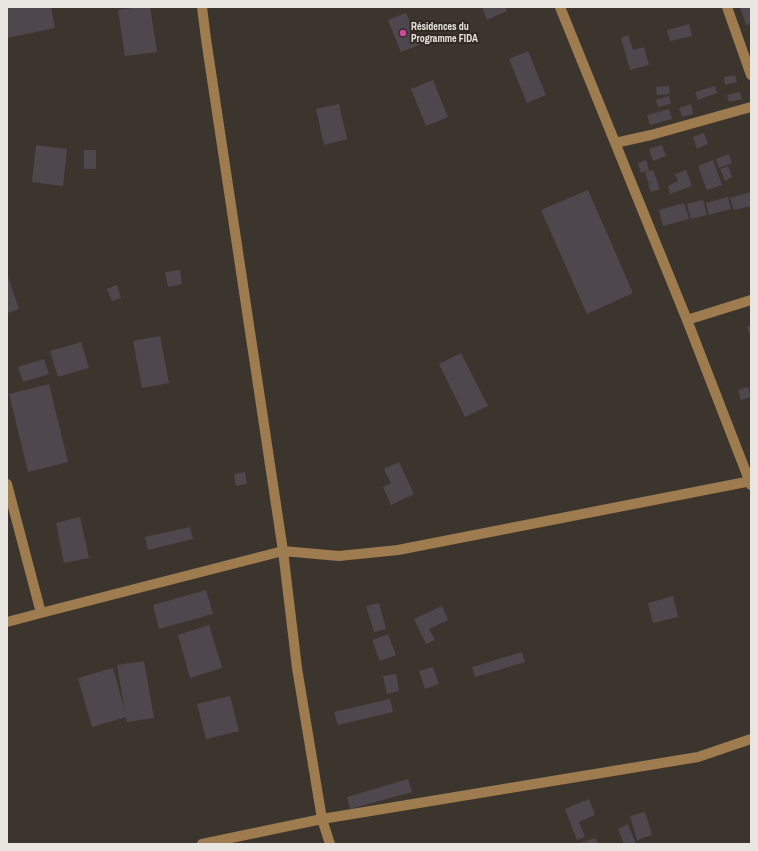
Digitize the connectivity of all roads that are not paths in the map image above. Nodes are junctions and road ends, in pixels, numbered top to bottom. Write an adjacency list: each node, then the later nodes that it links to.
1 (202, 7): 11 (street)
2 (560, 7): 6 (street)
3 (727, 7): 4 (street)
4 (751, 75)
5 (751, 107): 6 (street)
6 (615, 143): 8 (street)
7 (751, 300): 8 (street)
8 (687, 320): 9 (street)
9 (751, 482): 11 (street)
10 (7, 484): 12 (street)
11 (284, 551): 12 (street); 15 (street)
12 (41, 612): 13 (street)
13 (7, 622)
14 (751, 739): 15 (street)
15 (322, 819): 16 (street); 17 (street)
16 (202, 844)
17 (330, 844)

